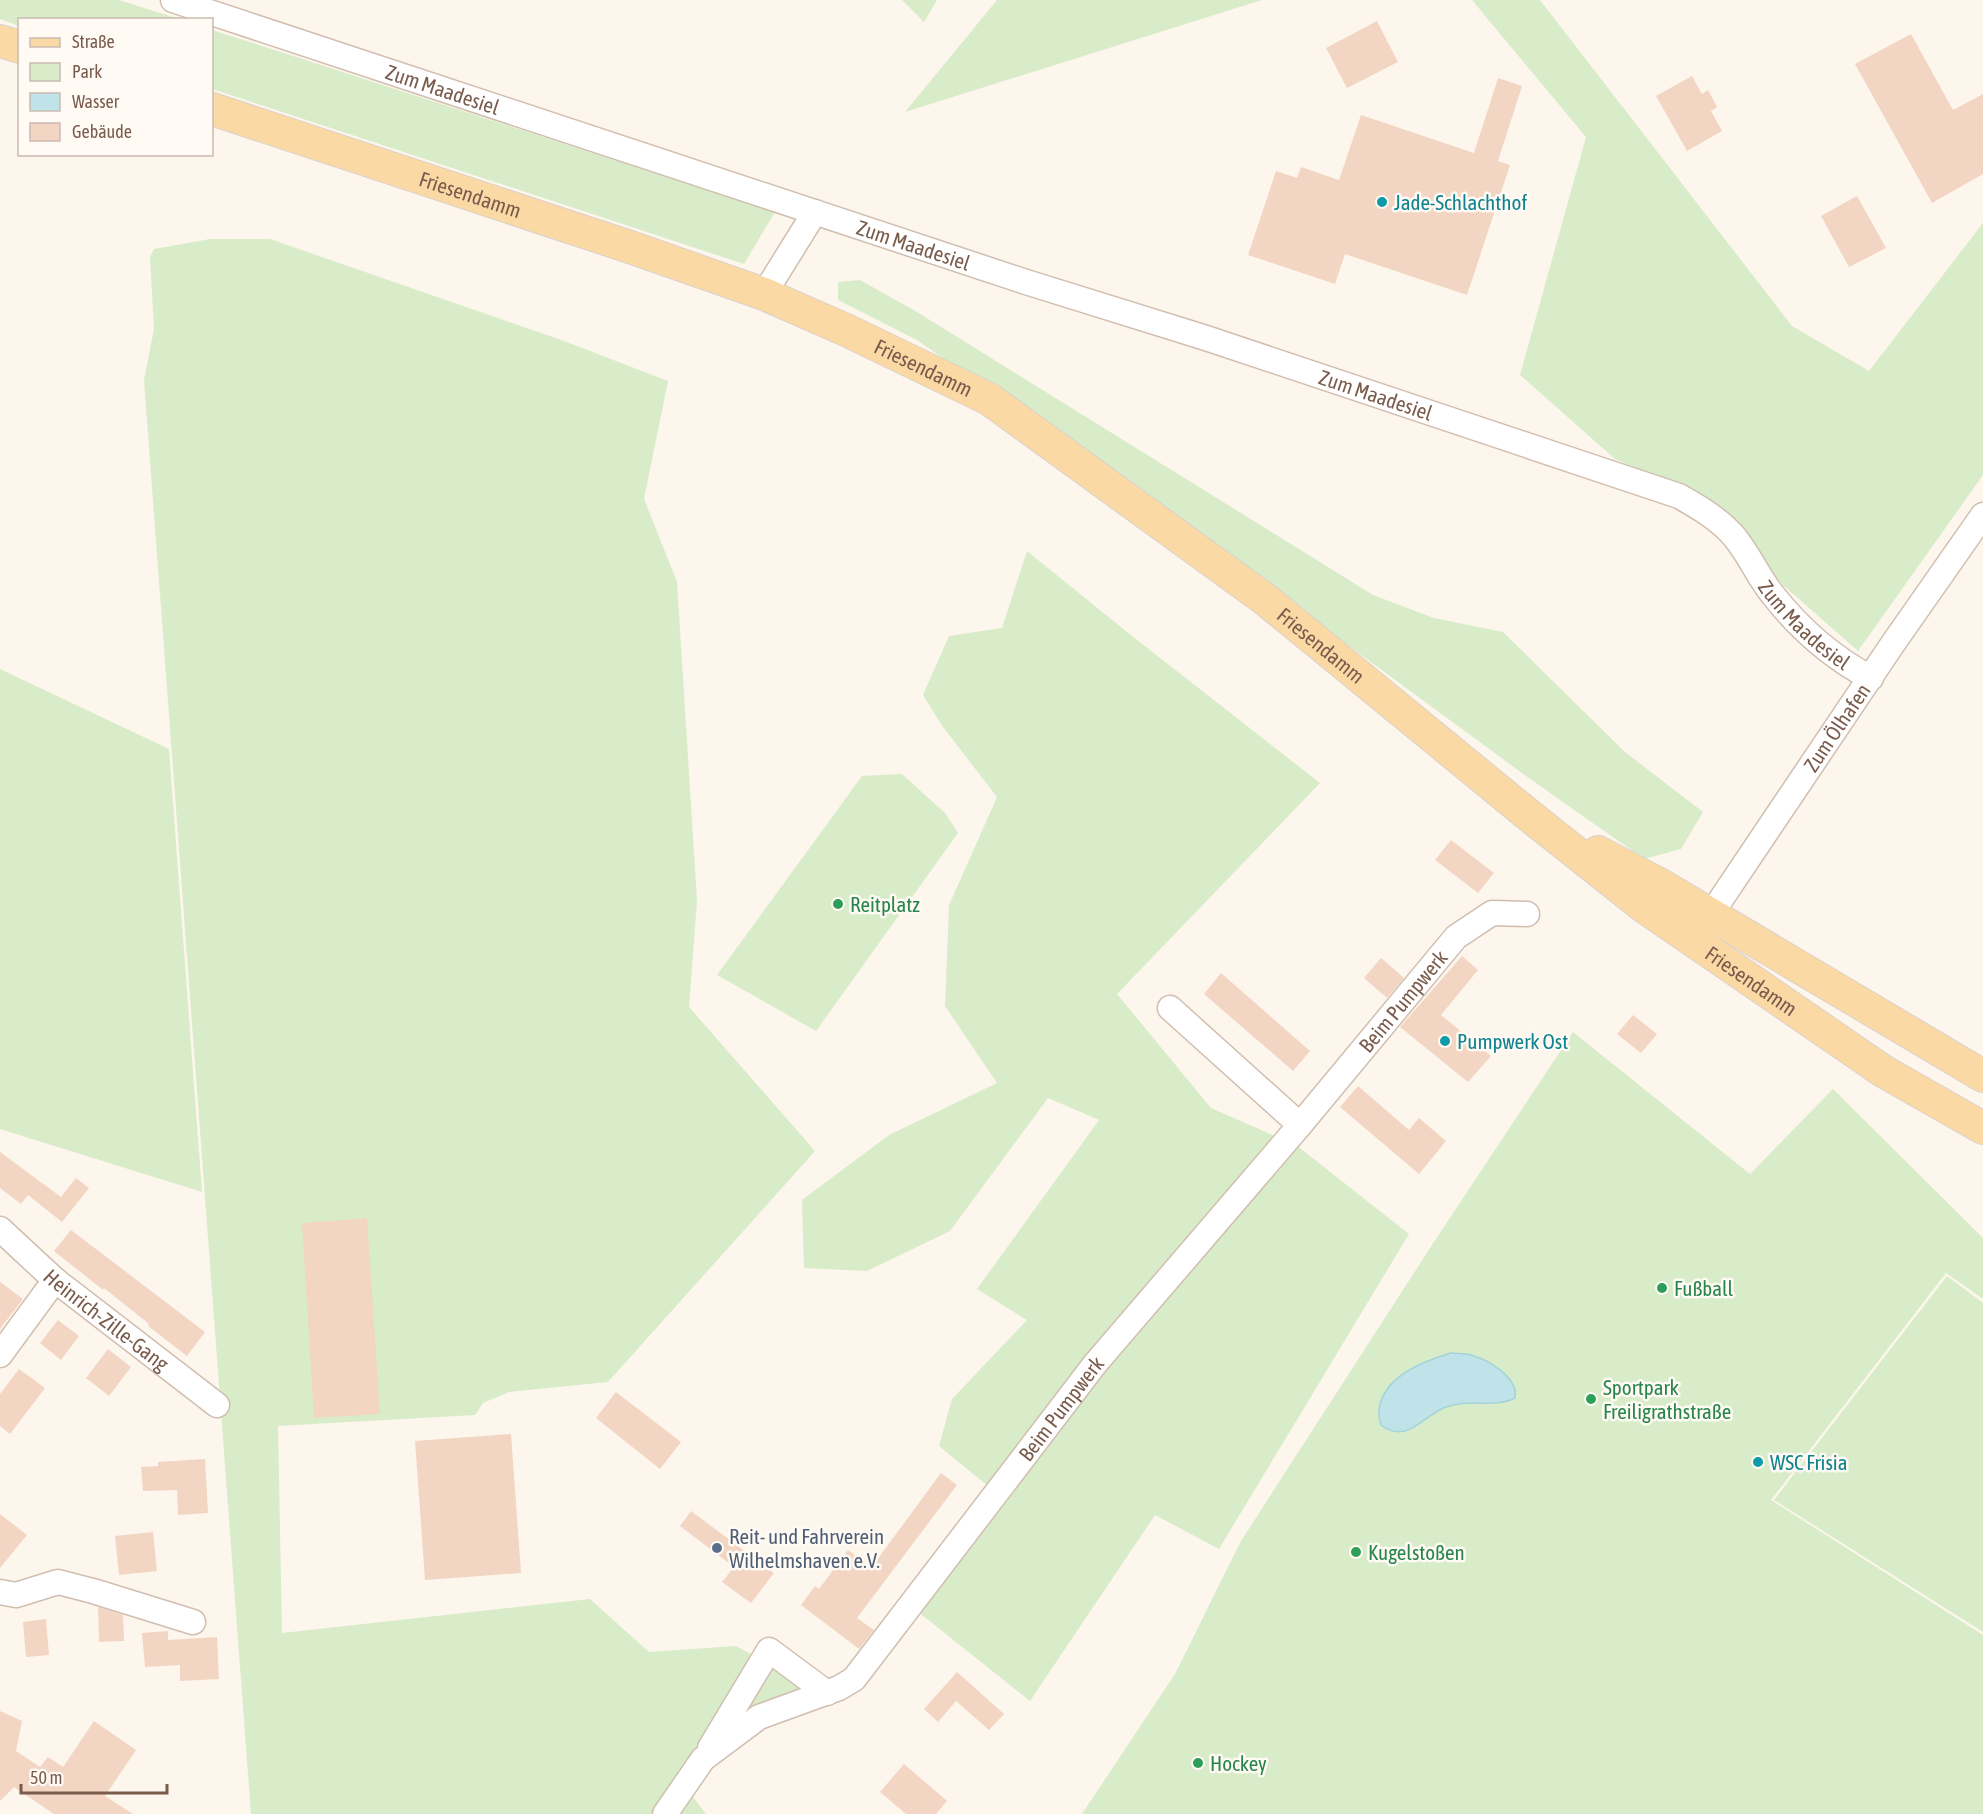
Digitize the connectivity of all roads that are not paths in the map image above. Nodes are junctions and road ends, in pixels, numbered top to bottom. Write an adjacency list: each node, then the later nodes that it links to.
1 (172, 0): 5 (street, Zum Maadesiel)
2 (0, 41): 3 (main road)
3 (18, 46)
4 (213, 109): 6 (main road, Friesendamm)
5 (815, 212): 6 (street); 8 (street, Zum Maadesiel)
6 (764, 294): 9 (main road, Friesendamm)
7 (1983, 515): 8 (street, Zum Ölhafen)
8 (1871, 678): 11 (street, Zum Ölhafen)
9 (1531, 817): 11 (main road, Friesendamm); 12 (main road, Friesendamm)
10 (1527, 914): 15 (street, Beim Pumpwerk)
11 (1710, 914): 12 (street, Zum Ölhafen); 14 (main road, Friesendamm)
12 (1693, 941): 16 (main road, Friesendamm)
13 (1170, 1008): 15 (street)
14 (1983, 1076)
15 (1300, 1125): 23 (street, Beim Pumpwerk)
16 (1983, 1128)
17 (0, 1229): 18 (street, Heinrich-Zille-Gang)
18 (55, 1280): 19 (street); 20 (street, Heinrich-Zille-Gang)
19 (0, 1355)
20 (217, 1405)
21 (0, 1592): 22 (street)
22 (193, 1622)
23 (826, 1693): 24 (street, Beim Pumpwerk); 24 (street, Beim Pumpwerk)
24 (703, 1759): 25 (street, Beim Pumpwerk)
25 (665, 1814)

